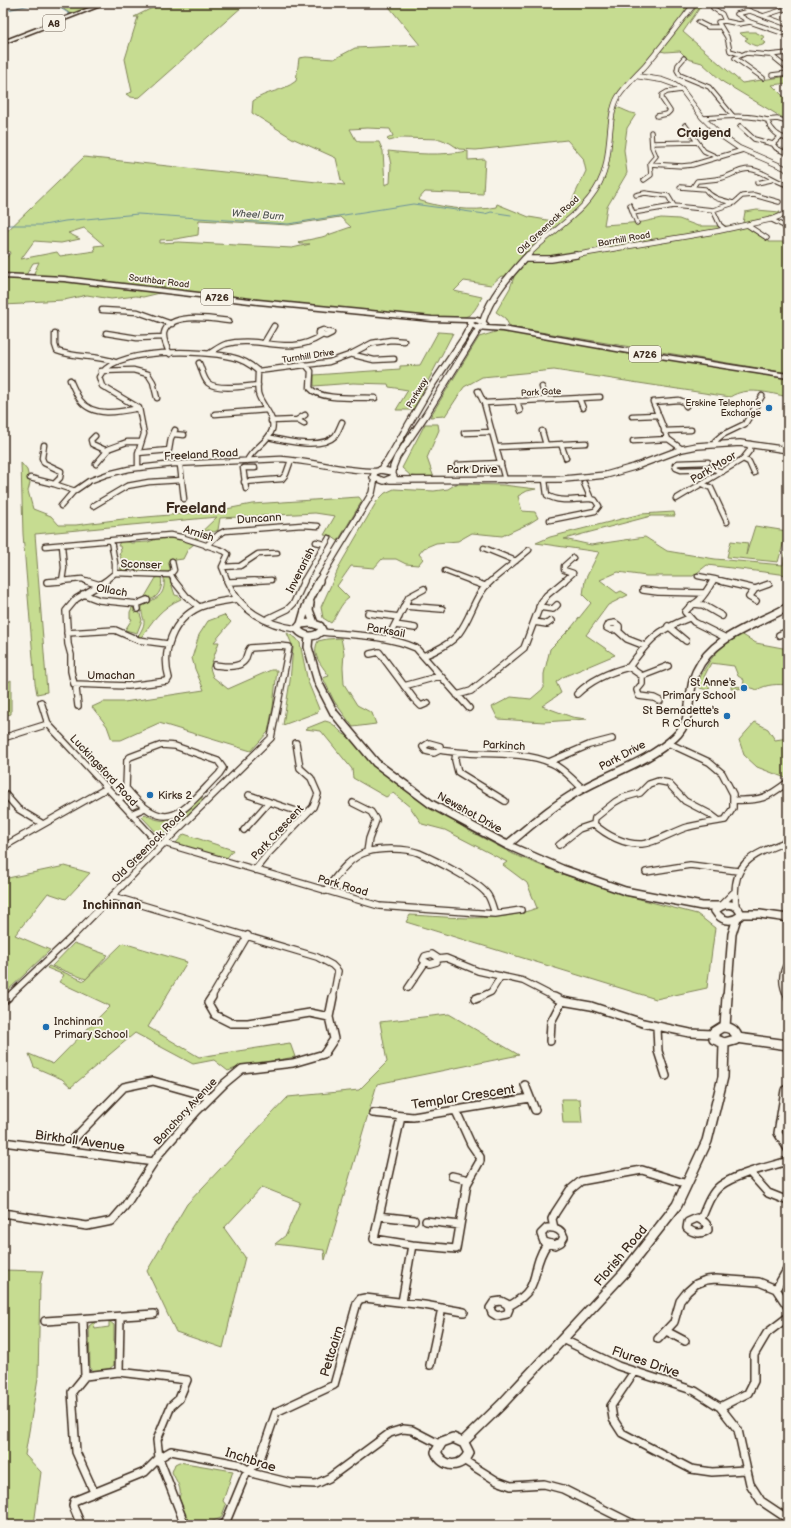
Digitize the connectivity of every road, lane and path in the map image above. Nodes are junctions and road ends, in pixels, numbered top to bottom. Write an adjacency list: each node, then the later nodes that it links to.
1 (106, 3): 14 (main road, A8)
2 (695, 3): 22 (street, Old Greenock Road)
3 (737, 3): 6 (street)
4 (713, 8): 8 (street)
5 (788, 8): 7 (street)
6 (749, 11): 7 (street); 10 (street)
7 (763, 16): 11 (street)
8 (725, 21): 10 (street); 12 (street)
9 (698, 22): 12 (street)
10 (750, 22): 13 (street)
11 (788, 25)
12 (719, 27): 16 (street)
13 (787, 36)
14 (3, 43)
15 (788, 53): 17 (street)
16 (740, 54): 17 (street); 23 (street)
17 (770, 55): 19 (street)
18 (684, 58): 26 (street)
19 (788, 68)
20 (788, 73): 21 (street)
21 (772, 75)
22 (636, 76): 24 (street); 63 (street, Old Greenock Road)
23 (763, 78)
24 (681, 90): 25 (street); 27 (street)
25 (657, 116)
26 (733, 116): 27 (street); 28 (street)
27 (703, 118): 38 (street)
28 (767, 120): 29 (street); 33 (street)
29 (788, 122)
30 (685, 126): 35 (street)
31 (740, 126): 37 (street)
32 (651, 132): 36 (street)
33 (780, 137): 34 (street); 37 (street)
34 (788, 139)
35 (697, 142): 36 (street); 40 (street)
36 (652, 143): 41 (street)
37 (772, 144): 39 (street)
38 (743, 150): 40 (street); 42 (street)
39 (788, 154)
40 (719, 158): 41 (street)
41 (650, 164): 43 (street)
42 (788, 171)
43 (644, 180)
44 (771, 180): 45 (street); 46 (street); 48 (street)
45 (757, 183)
46 (788, 185)
47 (680, 187): 48 (street)
48 (693, 187): 51 (street)
49 (636, 195): 53 (street)
50 (779, 202): 51 (street)
51 (734, 203): 54 (street)
52 (630, 205): 55 (street)
53 (674, 206): 54 (street); 55 (street)
54 (713, 210): 60 (street)
55 (633, 213): 58 (street)
56 (788, 213): 57 (street, Barrhill Road)
57 (772, 220): 59 (street, Barrhill Road); 61 (street)
58 (637, 223)
59 (747, 225): 60 (street, Barrhill Road); 62 (street)
60 (725, 230): 63 (street, Barrhill Road)
61 (788, 234)
62 (767, 238)
63 (525, 258): 66 (street, Old Greenock Road)
64 (3, 276): 68 (main road, Southbar Road / A726)
65 (102, 310): 69 (street)
66 (484, 314): 68 (street); 70 (street, Old Greenock Road)
67 (230, 321): 69 (street)
68 (472, 323): 70 (main road, Southbar Road); 147 (street, Parkway)
69 (172, 324): 75 (street)
70 (482, 324): 87 (main road, A726); 149 (street, Parkway)
71 (274, 326): 77 (street)
72 (106, 333): 75 (street)
73 (55, 334): 82 (street)
74 (321, 336): 77 (street)
75 (164, 337): 78 (street)
76 (404, 341): 80 (street, Turnhill Drive)
77 (264, 344): 79 (street)
78 (170, 354): 79 (street); 82 (street)
79 (210, 354): 86 (street)
80 (350, 354): 81 (street); 84 (street, Turnhill Drive)
81 (394, 359)
82 (115, 362): 85 (street)
83 (199, 363): 89 (street)
84 (306, 365): 86 (street, Turnhill Drive); 95 (street)
85 (101, 371): 94 (street); 101 (street)
86 (258, 371): 89 (street)
87 (788, 376)
88 (70, 380): 101 (street)
89 (258, 385): 103 (street)
90 (542, 387): 97 (street)
91 (478, 391): 99 (street)
92 (762, 396): 126 (street)
93 (600, 397): 96 (street, Park Gate)
94 (157, 398)
95 (375, 398)
96 (579, 398): 97 (street, Park Gate); 102 (street)
97 (546, 400): 98 (street, Park Gate)
98 (517, 401): 99 (street, Park Gate); 104 (street)
99 (484, 403): 116 (street)
100 (686, 406): 106 (street)
101 (139, 408): 123 (street)
102 (583, 408)
103 (267, 410): 105 (street); 110 (street)
104 (520, 412)
105 (215, 414)
106 (658, 415): 108 (street); 115 (street)
107 (305, 416): 109 (street)
108 (632, 416)
109 (297, 420): 110 (street); 112 (street)
110 (271, 421): 120 (street)
111 (342, 422): 120 (street)
112 (304, 424)
113 (691, 430): 115 (street)
114 (542, 431): 129 (street)
115 (664, 431): 121 (street)
116 (492, 432): 117 (street); 130 (street)
117 (464, 433)
118 (184, 435): 134 (street)
119 (95, 436): 131 (street)
120 (268, 437): 138 (street)
121 (668, 439): 122 (street); 132 (street)
122 (633, 441)
123 (141, 442): 131 (street); 134 (street)
124 (586, 443): 125 (street)
125 (561, 444): 129 (street); 135 (street)
126 (717, 444): 127 (street, Park Drive); 132 (street, Park Drive)
127 (750, 444): 133 (street, Park Drive); 136 (street, Park Moor)
128 (44, 445): 160 (street)
129 (546, 445): 130 (street)
130 (497, 447): 140 (street)
131 (108, 450): 141 (street)
132 (682, 450): 157 (street, Park Drive)
133 (788, 450)
134 (138, 453): 144 (street)
135 (566, 458)
136 (743, 459): 148 (street, Park Moor); 150 (street)
137 (291, 460): 138 (street, Freeland Road); 146 (street, Freeland Road); 158 (street)
138 (247, 461): 142 (street, Freeland Road)
139 (708, 462): 148 (street)
140 (501, 463): 143 (street); 156 (street)
141 (96, 464)
142 (180, 464): 144 (street, Freeland Road); 153 (street)
143 (457, 465)
144 (138, 467): 163 (street, Freeland Road)
145 (255, 468): 158 (street)
146 (354, 470): 147 (street, Freeland Road); 152 (street, Freeland Road)
147 (379, 471): 149 (street, Park Drive); 152 (street, Parkway)
148 (722, 472): 161 (street, Park Moor)
149 (393, 473): 154 (street, Parkway); 155 (street, Park Drive)
150 (754, 473)
151 (30, 478): 160 (street)
152 (374, 478): 154 (street, Park Drive); 164 (street)
153 (182, 480): 165 (street); 169 (street)
154 (389, 480): 155 (street, Park Drive); 164 (street)
155 (414, 480): 156 (street, Park Drive)
156 (505, 480): 157 (street, Park Drive)
157 (545, 480): 166 (street)
158 (244, 482): 162 (street)
159 (584, 483): 166 (street)
160 (54, 484): 163 (street)
161 (703, 484): 167 (street, Park Moor); 171 (street)
162 (246, 489)
163 (74, 491): 168 (street, Freeland Road)
164 (372, 493): 205 (street)
165 (184, 499)
166 (591, 499): 170 (street)
167 (676, 499)
168 (61, 506)
169 (93, 506)
170 (550, 520)
171 (727, 522)
172 (318, 526): 179 (street, Duncann)
173 (329, 538): 177 (street, Inverarish)
174 (111, 541): 176 (street, Arnish); 179 (street, Arnish); 188 (street)
175 (316, 542): 177 (street)
176 (62, 544): 178 (street, Arnish); 193 (street)
177 (325, 544): 219 (street, Inverarish)
178 (45, 546)
179 (206, 546): 186 (street, Arnish)
180 (484, 548): 185 (street)
181 (529, 550): 185 (street)
182 (276, 553): 186 (street)
183 (572, 558): 212 (street)
184 (172, 561): 189 (street)
185 (516, 561): 198 (street)
186 (222, 567): 195 (street, Arnish)
187 (445, 571): 198 (street)
188 (115, 572): 189 (street, Sconser); 197 (street, Umachan)
189 (170, 575): 211 (street, Sconser)
190 (698, 576): 191 (street)
191 (714, 579): 199 (street); 202 (street)
192 (271, 580): 195 (street)
193 (62, 581): 194 (street); 197 (street)
194 (47, 582)
195 (228, 582): 204 (street, Arnish)
196 (769, 584): 199 (street)
197 (100, 585): 203 (street, Umachan)
198 (485, 586): 241 (street)
199 (755, 589): 207 (street)
200 (424, 590): 210 (street)
201 (643, 590): 202 (street)
202 (705, 593): 208 (street)
203 (84, 594): 206 (street, Ollach); 230 (street, Umachan)
204 (237, 599): 211 (street, Umachan); 219 (street, Arnish)
205 (310, 599): 222 (street); 225 (street)
206 (146, 600)
207 (756, 601)
208 (694, 604): 217 (street); 218 (street)
209 (557, 605): 212 (street)
210 (404, 606): 214 (street); 216 (street)
211 (199, 607): 237 (street, Umachan)
212 (539, 607): 221 (street)
213 (788, 608): 234 (street, Park Drive)
214 (442, 609)
215 (368, 613): 216 (street)
216 (399, 616): 223 (street)
217 (722, 616)
218 (688, 618): 224 (street); 234 (street)
219 (265, 620): 225 (street, Arnish)
220 (551, 621): 221 (street)
221 (534, 622): 250 (street)
222 (314, 623): 225 (street); 228 (street)
223 (395, 625): 226 (street); 233 (street)
224 (668, 626): 236 (street); 239 (street)
225 (299, 627): 232 (street)
226 (415, 628)
227 (617, 630): 239 (street)
228 (321, 632): 232 (street); 233 (street, Parksail)
229 (787, 632): 231 (street)
230 (67, 633): 237 (street); 247 (street, Umachan)
231 (779, 635)
232 (309, 636): 284 (street, Newshot Drive)
233 (388, 638): 241 (street, Parksail)
234 (726, 638): 260 (street, Park Drive)
235 (276, 639): 238 (street)
236 (686, 641)
237 (168, 644): 247 (street, Umachan)
238 (279, 646): 242 (street); 283 (street, Old Greenock Road)
239 (645, 646): 244 (street)
240 (370, 654): 248 (street, Parksail)
241 (423, 656): 245 (street, Parksail)
242 (215, 665)
243 (668, 666): 246 (street)
244 (629, 667): 246 (street); 249 (street)
245 (440, 676): 248 (street); 250 (street, Parksail)
246 (642, 676): 251 (street)
247 (78, 685): 254 (street)
248 (404, 686): 253 (street, Parksail)
249 (577, 694)
250 (457, 695): 255 (street, Parksail)
251 (660, 701)
252 (41, 702): 256 (street, Luckingsford Road)
253 (428, 703)
254 (78, 706)
255 (469, 708)
256 (48, 724): 257 (street); 265 (street, Luckingsford Road)
257 (3, 738)
258 (612, 739): 263 (street)
259 (296, 743): 277 (street, Park Crescent)
260 (668, 743): 266 (street, Park Drive); 271 (street)
261 (440, 750): 262 (street, Parkinch)
262 (456, 753): 263 (street, Parkinch); 272 (street)
263 (549, 762): 266 (street, Parkinch)
264 (788, 782): 271 (street)
265 (107, 788): 270 (street, Luckingsford Road); 279 (street)
266 (582, 788): 284 (street, Park Drive)
267 (3, 792): 279 (street)
268 (130, 794): 270 (street); 275 (street); 275 (street)
269 (249, 795): 273 (street)
270 (118, 799): 276 (street, Luckingsford Road)
271 (734, 800): 278 (street)
272 (505, 801)
273 (269, 802): 277 (street); 281 (street)
274 (353, 803): 287 (street)
275 (145, 808): 276 (street)
276 (131, 814): 283 (street, Luckingsford Road)
277 (305, 814): 288 (street, Park Crescent)
278 (718, 820): 280 (street); 280 (street)
279 (43, 824): 286 (street)
280 (594, 824): 285 (street)
281 (244, 830)
282 (788, 841): 289 (street)
283 (163, 845): 288 (street, Park Road); 293 (street, Old Greenock Road)
284 (507, 845): 294 (street, Newshot Drive)
285 (559, 845)
286 (3, 846)
287 (367, 852): 291 (street); 297 (street)
288 (255, 870): 291 (street, Park Road)
289 (738, 871): 290 (street); 292 (street)
290 (646, 872)
291 (325, 891): 297 (street, Park Road)
292 (733, 893): 294 (street); 296 (street)
293 (112, 896): 301 (street, Banchory Avenue); 307 (street, Old Greenock Road)
294 (718, 907): 296 (street); 299 (street)
295 (522, 910): 297 (street, Park Road)
296 (738, 911): 298 (street); 299 (street); 300 (street)
297 (495, 914)
298 (788, 918)
299 (728, 920): 300 (street)
300 (732, 934): 311 (street)
301 (248, 935): 309 (street, Banchory Avenue); 309 (street)
302 (788, 962): 305 (street)
303 (501, 976): 304 (street); 306 (street); 308 (street)
304 (408, 988)
305 (788, 998)
306 (475, 999)
307 (3, 1001)
308 (562, 1001): 310 (street); 314 (street)
309 (329, 1017): 320 (street, Banchory Avenue)
310 (656, 1027): 312 (street); 317 (street)
311 (725, 1027): 312 (street); 313 (street)
312 (713, 1034): 315 (street)
313 (737, 1038): 315 (street); 316 (street)
314 (550, 1041)
315 (724, 1044): 334 (street, Florish Road)
316 (788, 1045)
317 (666, 1076)
318 (525, 1085): 321 (street, Templar Crescent)
319 (788, 1089): 327 (street)
320 (210, 1097): 328 (street); 330 (street, Banchory Avenue)
321 (530, 1098): 322 (street, Templar Crescent); 323 (street, Templar Crescent)
322 (535, 1110)
323 (456, 1111): 325 (street, Templar Crescent); 333 (street)
324 (373, 1113): 325 (street, Templar Crescent)
325 (401, 1117): 337 (street, Templar Crescent)
326 (3, 1142): 328 (street, Birkhall Avenue)
327 (788, 1149)
328 (63, 1150): 330 (street, Birkhall Avenue)
329 (788, 1161): 331 (street)
330 (154, 1162): 336 (street, Banchory Avenue)
331 (751, 1174): 335 (street); 338 (street)
332 (452, 1176): 333 (street)
333 (469, 1180): 341 (street)
334 (687, 1184): 342 (street); 358 (street, Florish Road)
335 (788, 1201)
336 (3, 1213)
337 (379, 1216): 339 (street); 344 (street, Templar Crescent)
338 (701, 1219)
339 (414, 1220)
340 (426, 1221): 341 (street)
341 (460, 1225): 344 (street)
342 (554, 1228): 343 (street); 343 (street)
343 (547, 1244): 348 (street)
344 (412, 1245): 347 (street)
345 (788, 1268): 346 (street)
346 (776, 1289): 349 (street); 357 (street)
347 (402, 1302): 350 (street, Pettcairn); 371 (street, Pettcairn)
348 (509, 1306)
349 (788, 1307)
350 (442, 1308): 351 (street, Pettcairn); 361 (street)
351 (464, 1312)
352 (154, 1314): 353 (street)
353 (120, 1317): 355 (street); 362 (street)
354 (788, 1317): 365 (street)
355 (83, 1320): 356 (street); 364 (street)
356 (46, 1321)
357 (666, 1331): 359 (street); 360 (street)
358 (562, 1339): 363 (street, Flures Drive); 366 (street, Florish Road)
359 (658, 1339)
360 (685, 1342)
361 (430, 1365)
362 (119, 1372): 364 (street); 368 (street)
363 (634, 1372): 365 (street, Flures Drive); 370 (street)
364 (85, 1376): 372 (street)
365 (720, 1407): 370 (street, Flures Drive)
366 (463, 1442): 367 (street); 369 (street)
367 (439, 1444): 369 (street); 371 (street, Inchbrae)
368 (159, 1458): 371 (street, Inchbrae); 372 (street, Inchbrae); 375 (street)
369 (464, 1461): 377 (street)
370 (745, 1470): 373 (street, Flures Drive)
371 (247, 1471): 376 (street)
372 (94, 1492): 374 (street, Inchbrae)
373 (788, 1519)
374 (81, 1525)
375 (185, 1525)
376 (221, 1525)
377 (635, 1525)

